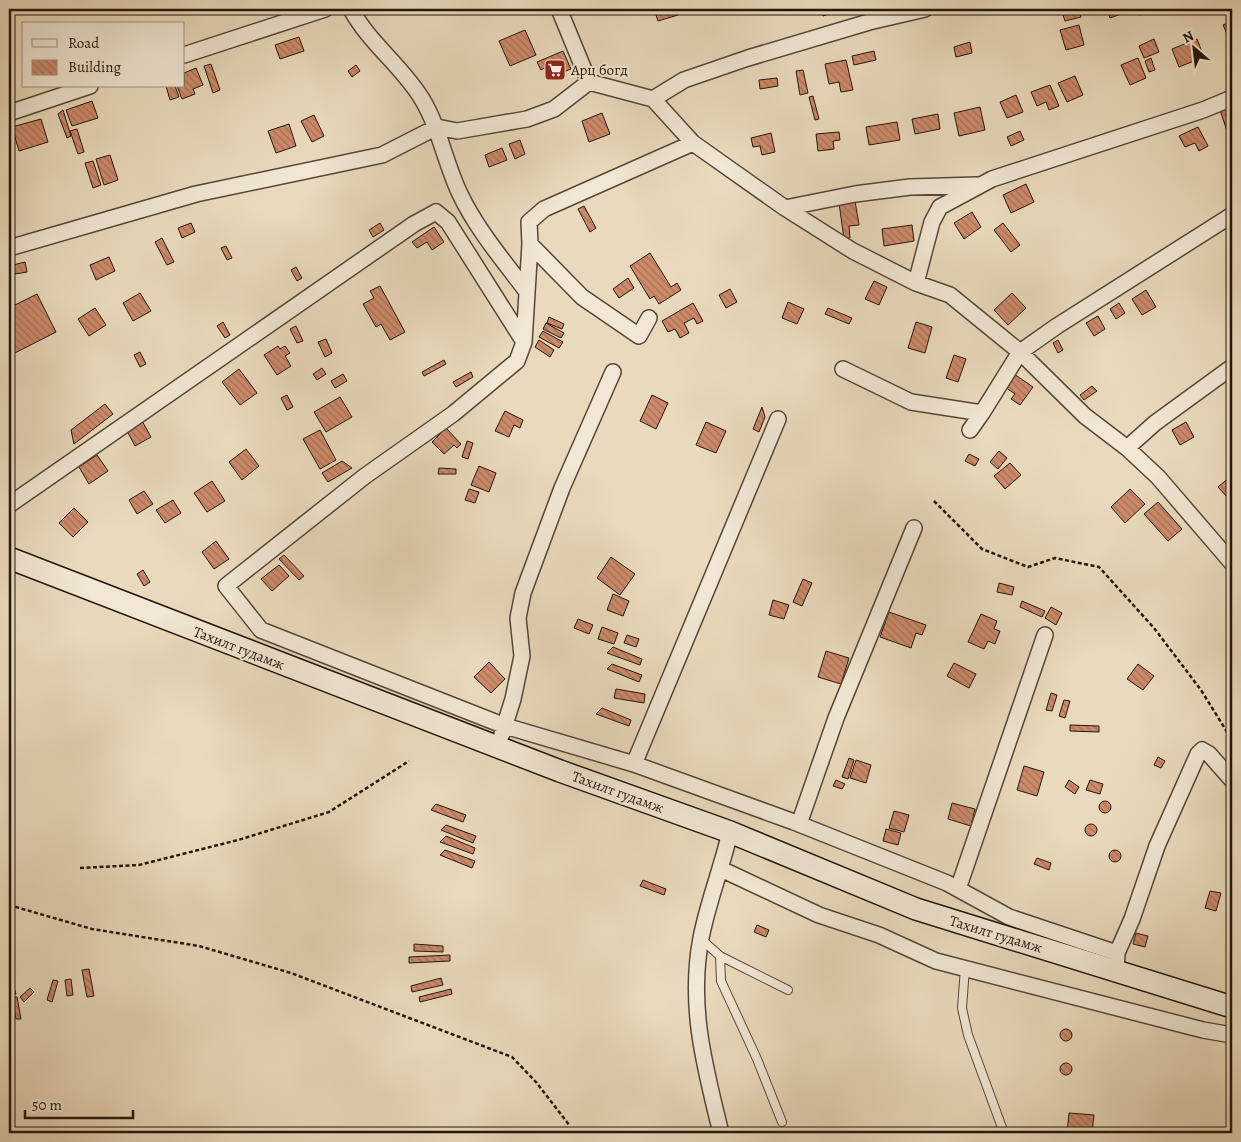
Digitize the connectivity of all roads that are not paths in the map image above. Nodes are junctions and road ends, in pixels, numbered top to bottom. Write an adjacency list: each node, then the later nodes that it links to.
1 (325, 9): 5 (street)
2 (351, 9): 11 (street)
3 (559, 9): 6 (street)
4 (925, 9): 9 (street)
5 (185, 55)
6 (590, 82): 9 (street); 11 (street)
7 (84, 88): 10 (street)
8 (1232, 98): 13 (street)
9 (653, 99): 12 (street)
10 (9, 113)
11 (437, 127): 17 (street); 19 (street)
12 (693, 143): 14 (street); 16 (street)
13 (980, 185): 14 (street); 18 (street)
14 (785, 208): 18 (street)
15 (1232, 215): 22 (street)
16 (530, 244): 19 (street); 20 (street)
17 (9, 248)
18 (916, 282): 22 (street)
19 (527, 292): 21 (street)
20 (649, 318)
21 (524, 342): 30 (street); 35 (street)
22 (1020, 352): 26 (street); 29 (street)
23 (1232, 367): 29 (street)
24 (843, 370): 26 (street)
25 (613, 372): 35 (street)
26 (982, 413): 28 (street)
27 (778, 419): 37 (street)
28 (970, 430)
29 (1127, 448): 33 (street)
30 (9, 505)
31 (914, 528): 39 (street)
32 (9, 558): 36 (main road, Тахилт гудамж)
33 (1232, 563)
34 (1045, 635): 42 (street)
35 (505, 726): 36 (street); 37 (street)
36 (496, 746): 40 (main road, Тахилт гудамж)
37 (634, 764): 39 (street)
38 (1232, 780): 45 (street)
39 (799, 824): 42 (street)
40 (730, 832): 41 (street); 45 (main road, Тахилт гудамж)
41 (721, 869): 43 (street); 46 (street)
42 (958, 889): 45 (street)
43 (701, 938): 44 (lane); 51 (street)
44 (720, 956): 47 (lane); 50 (lane)
45 (1117, 962): 48 (main road, Тахилт гудамж)
46 (965, 968): 49 (street); 52 (lane)
47 (788, 990)
48 (1232, 1007)
49 (1232, 1035)
50 (782, 1122)
51 (721, 1133)
52 (1004, 1133)

